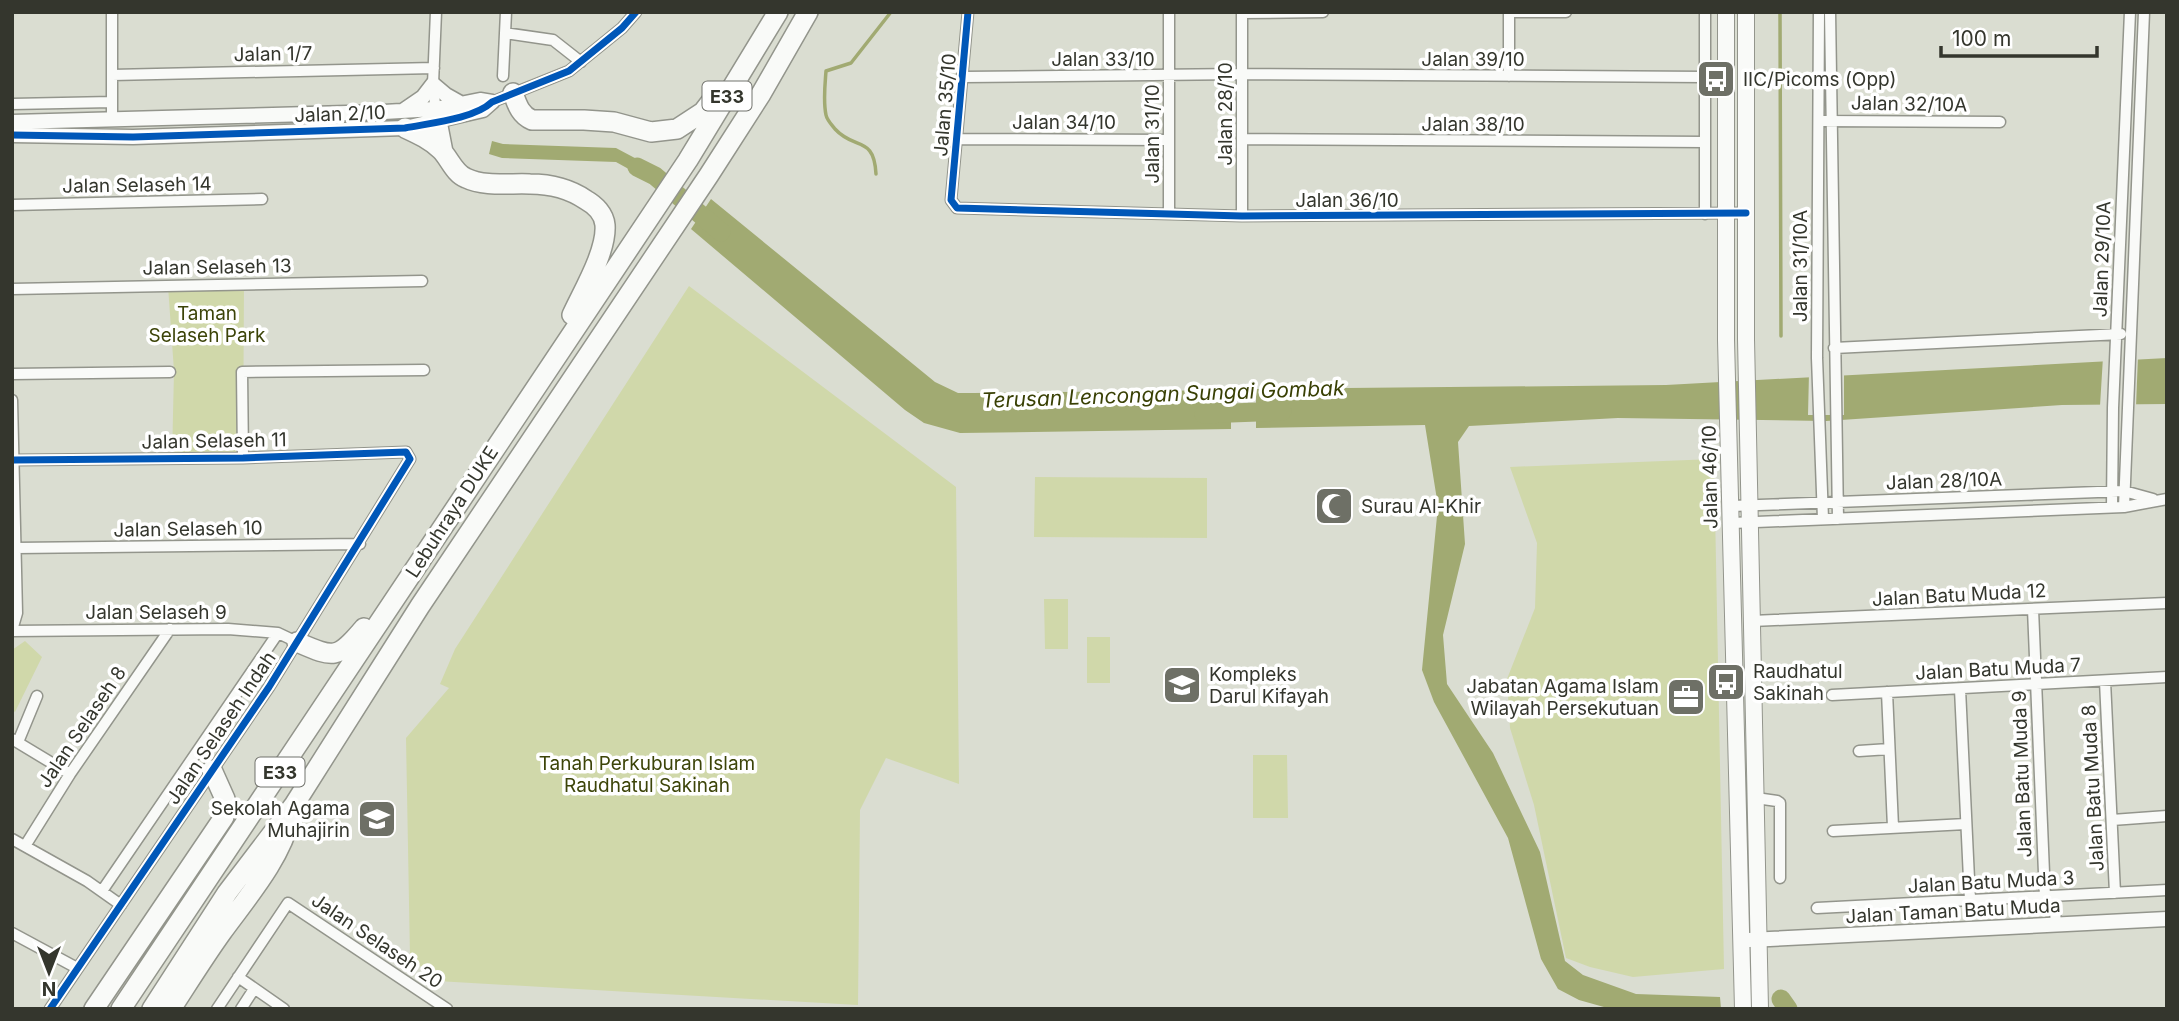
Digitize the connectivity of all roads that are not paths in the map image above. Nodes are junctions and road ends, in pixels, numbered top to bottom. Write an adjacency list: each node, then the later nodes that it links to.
1 (112, 12): 25 (street)
2 (436, 12): 23 (street)
3 (506, 12): 20 (street)
4 (636, 12): 22 (street, Jalan 2/10)
5 (778, 12): 21 (highway, Lebuhraya DUKE / E33)
6 (808, 12): 107 (highway, Lebuhraya DUKE / E33)
7 (968, 12): 29 (street, Jalan 35/10)
8 (1169, 12): 27 (street, Jalan 31/10)
9 (1242, 12): 10 (street); 24 (street, Jalan 28/10)
10 (1323, 12)
11 (1509, 12): 12 (street); 28 (street)
12 (1566, 12)
13 (1705, 12): 30 (street)
14 (1726, 12): 54 (main road, Jalan 46/10)
15 (1746, 12): 53 (main road, Jalan 46/10)
16 (1819, 12): 40 (street, Jalan 31/10A)
17 (1830, 12): 42 (street, Jalan 31/10A)
18 (2130, 12): 60 (street, Jalan 29/10A)
19 (2144, 12): 61 (street, Jalan 29/10A)
20 (505, 33): 22 (street); 26 (street)
21 (760, 39): 32 (highway); 63 (highway, Lebuhraya DUKE / E33)
22 (581, 62): 32 (street, Jalan 2/10)
23 (434, 68): 25 (street, Jalan 1/7); 31 (street)
24 (1242, 74): 27 (street, Jalan 33/10); 28 (street, Jalan 39/10); 46 (street, Jalan 28/10)
25 (112, 75): 33 (street)
26 (503, 76)
27 (1169, 76): 29 (street, Jalan 33/10); 47 (street, Jalan 31/10)
28 (1509, 76): 30 (street, Jalan 39/10)
29 (964, 77): 45 (street, Jalan 35/10)
30 (1705, 77): 48 (street)
31 (433, 83): 36 (street); 37 (street); 38 (street)
32 (513, 93): 34 (street, Jalan 2/10)
33 (112, 102): 35 (street); 39 (street)
34 (492, 102): 36 (street, Jalan 2/10); 37 (street, Jalan 2/10)
35 (12, 104)
36 (462, 104): 37 (street, Jalan 2/10)
37 (436, 115): 38 (street, Jalan 2/10); 49 (highway)
38 (404, 119): 39 (street, Jalan 2/10); 44 (street, Jalan 2/10); 49 (highway)
39 (112, 120): 41 (street, Jalan 2/10)
40 (1819, 120): 42 (street, Jalan 32/10A); 74 (street, Jalan 31/10A)
41 (12, 121)
42 (1831, 121): 43 (street, Jalan 32/10A); 62 (street, Jalan 31/10A)
43 (2000, 122)
44 (12, 135)
45 (958, 139): 47 (street, Jalan 34/10); 51 (street, Jalan 35/10)
46 (1242, 139): 48 (street, Jalan 38/10); 57 (street, Jalan 28/10)
47 (1169, 140): 55 (street, Jalan 31/10)
48 (1705, 142): 56 (street)
49 (443, 152): 63 (highway)
50 (262, 199): 52 (street, Jalan Selaseh 14)
51 (951, 200): 55 (street, Jalan 36/10)
52 (12, 205)
53 (1746, 212): 54 (street, Jalan 36/10); 76 (main road, Jalan 46/10)
54 (1726, 213): 56 (street, Jalan 36/10); 77 (main road, Jalan 46/10)
55 (1169, 214): 57 (street, Jalan 36/10)
56 (1705, 214): 57 (street, Jalan 36/10)
57 (1242, 216)
58 (422, 281): 59 (street, Jalan Selaseh 13)
59 (12, 289)
60 (2116, 336): 61 (street); 62 (street); 72 (street, Jalan 29/10A)
61 (2130, 336): 71 (street, Jalan 29/10A)
62 (1834, 353): 75 (street, Jalan 31/10A)
63 (549, 367): 86 (highway, Lebuhraya DUKE / E33)
64 (424, 370): 68 (street)
65 (170, 372): 66 (street)
66 (12, 374)
67 (12, 400): 70 (street)
68 (243, 458): 69 (street, Jalan Selaseh 11); 70 (street, Jalan Selaseh 11)
69 (410, 459): 84 (street, Jalan Selaseh Indah)
70 (14, 460): 85 (street)
71 (2124, 491): 72 (street, Jalan 28/10A); 73 (street, Jalan 28/10A); 79 (street, Jalan 29/10A)
72 (2112, 492): 75 (street, Jalan 28/10A); 78 (street, Jalan 29/10A)
73 (2161, 500): 79 (street, Jalan 28/10A)
74 (1822, 503): 75 (street, Jalan 28/10A); 76 (street, Jalan 28/10A); 80 (street, Jalan 31/10A)
75 (1838, 503): 81 (street, Jalan 31/10A)
76 (1750, 505): 77 (street, Jalan 28/10A); 82 (main road, Jalan 46/10)
77 (1732, 506): 83 (main road, Jalan 46/10)
78 (2112, 507): 79 (street, Jalan 28/10A); 81 (street, Jalan 28/10A)
79 (2124, 507)
80 (1823, 519): 81 (street, Jalan 28/10A); 82 (street, Jalan 28/10A)
81 (1838, 519)
82 (1750, 522): 83 (street, Jalan 28/10A); 89 (main road, Jalan 46/10)
83 (1732, 523): 126 (main road, Jalan 46/10)
84 (360, 544): 85 (street, Jalan Selaseh 10); 93 (street, Jalan Selaseh Indah)
85 (16, 548): 91 (street)
86 (419, 562): 93 (highway); 133 (highway, Lebuhraya DUKE / E33)
87 (2167, 603): 88 (street, Jalan Batu Muda 12)
88 (2033, 609): 89 (street, Jalan Batu Muda 12); 96 (street, Jalan Batu Muda 9)
89 (1752, 621): 106 (main road, Jalan 46/10)
90 (170, 629): 91 (street, Jalan Selaseh 9); 92 (street, Jalan Selaseh 9); 105 (street, Jalan Selaseh 8)
91 (12, 630)
92 (278, 633): 93 (street, Jalan Selaseh 9); 117 (street, Jalan Selaseh Indah)
93 (297, 642): 104 (street, Jalan Selaseh Indah)
94 (2167, 677): 95 (street, Jalan Batu Muda 7)
95 (2105, 681): 96 (street, Jalan Batu Muda 7); 109 (street, Jalan Batu Muda 8)
96 (2036, 684): 97 (street, Jalan Batu Muda 7); 119 (street, Jalan Batu Muda 9)
97 (1960, 689): 98 (street, Jalan Batu Muda 7); 110 (street)
98 (1887, 692): 99 (street, Jalan Batu Muda 7); 102 (street)
99 (1832, 695)
100 (37, 696): 101 (street)
101 (15, 741): 105 (street)
102 (1889, 749): 103 (street); 111 (street)
103 (1859, 751)
104 (212, 770): 121 (street, Jalan Selaseh Indah); 132 (highway)
105 (70, 774): 114 (street, Jalan Selaseh 8)
106 (1756, 798): 115 (street); 126 (main road, Jalan 46/10)
107 (294, 805): 130 (highway); 134 (highway, Lebuhraya DUKE / E33)
108 (2167, 816): 109 (street)
109 (2112, 820): 118 (street, Jalan Batu Muda 8)
110 (1966, 824): 111 (street); 120 (street)
111 (1893, 827): 112 (street)
112 (1833, 831)
113 (12, 839): 114 (street)
114 (25, 846): 117 (street)
115 (1780, 878)
116 (2167, 890): 118 (street, Jalan Batu Muda 3)
117 (102, 891): 121 (street)
118 (2115, 893): 119 (street, Jalan Batu Muda 3)
119 (2050, 896): 120 (street, Jalan Batu Muda 3); 124 (street, Jalan Batu Muda 9)
120 (1970, 900): 122 (street, Jalan Batu Muda 3)
121 (121, 905): 127 (street, Jalan Selaseh Indah)
122 (1817, 908)
123 (2167, 919): 124 (street, Jalan Taman Batu Muda)
124 (2056, 925): 126 (street, Jalan Taman Batu Muda)
125 (12, 933): 127 (street)
126 (1750, 940): 139 (main road); 140 (main road)
127 (77, 968): 131 (street, Jalan Selaseh Indah)
128 (238, 977): 129 (street); 135 (street); 138 (street, Jalan Selaseh 20)
129 (254, 989): 136 (street); 137 (street)
130 (171, 1008)
131 (50, 1009)
132 (94, 1009)
133 (121, 1009)
134 (152, 1009)
135 (217, 1009)
136 (241, 1009)
137 (284, 1009)
138 (447, 1009)
139 (1743, 1009)
140 (1759, 1009)

